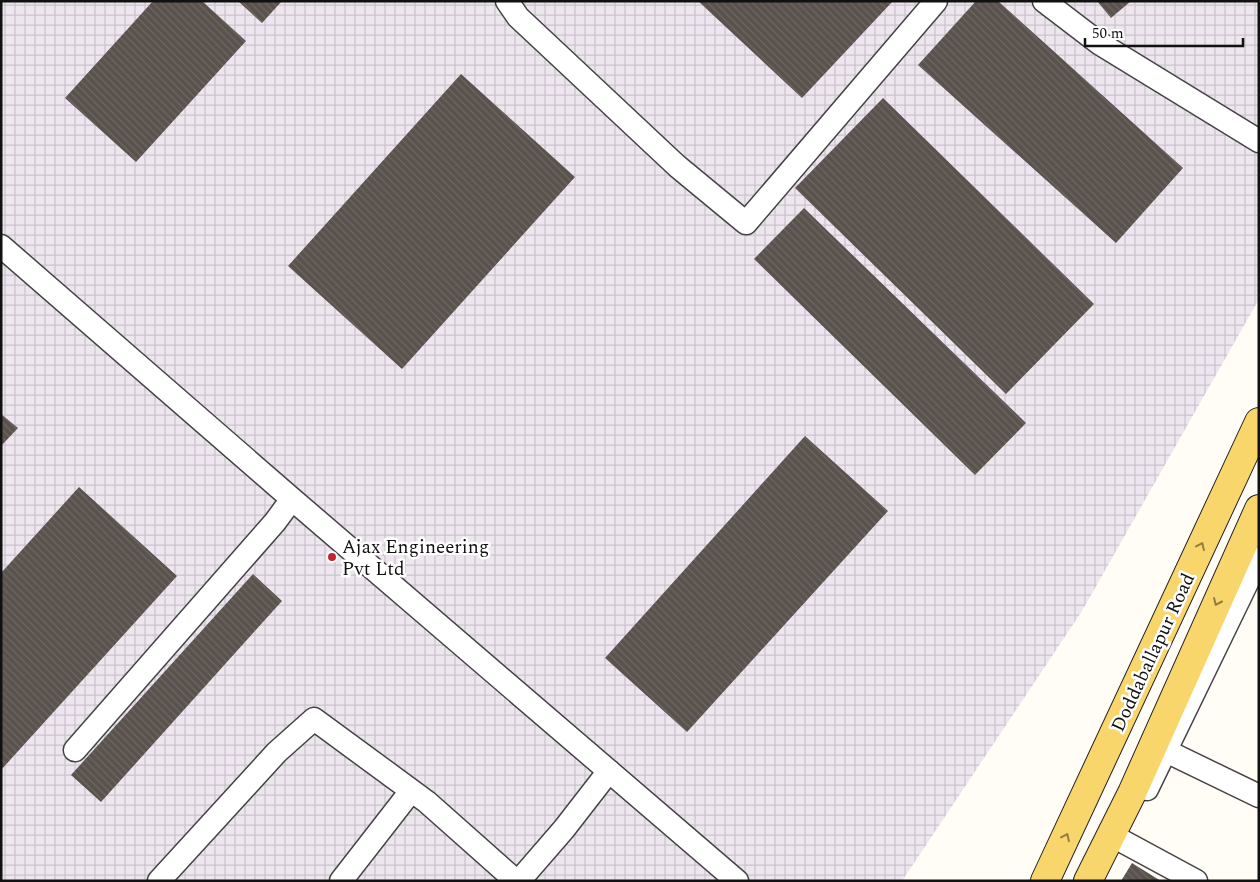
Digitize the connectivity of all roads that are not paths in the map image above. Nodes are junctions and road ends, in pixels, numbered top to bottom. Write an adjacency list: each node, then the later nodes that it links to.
1 (507, 1): 2 (street)
2 (936, 1)
3 (1044, 1): 4 (street)
4 (1259, 141)
5 (1, 246): 7 (street)
6 (1259, 422): 20 (main road, Doddaballapur Road, one-way to 6)
7 (292, 499): 10 (street); 12 (street)
8 (1259, 509): 21 (main road, Doddaballapur Road, one-way to 21)
9 (1259, 558): 11 (street)
10 (75, 750)
11 (1166, 751): 14 (street); 15 (street)
12 (609, 771): 18 (street); 19 (street)
13 (411, 791): 16 (street); 17 (street); 18 (street)
14 (1259, 796)
15 (1122, 841): 22 (street); 23 (street)
16 (159, 881)
17 (341, 881)
18 (518, 881)
19 (737, 881)
20 (1045, 881)
21 (1088, 881)
22 (1103, 881)
23 (1196, 881)

